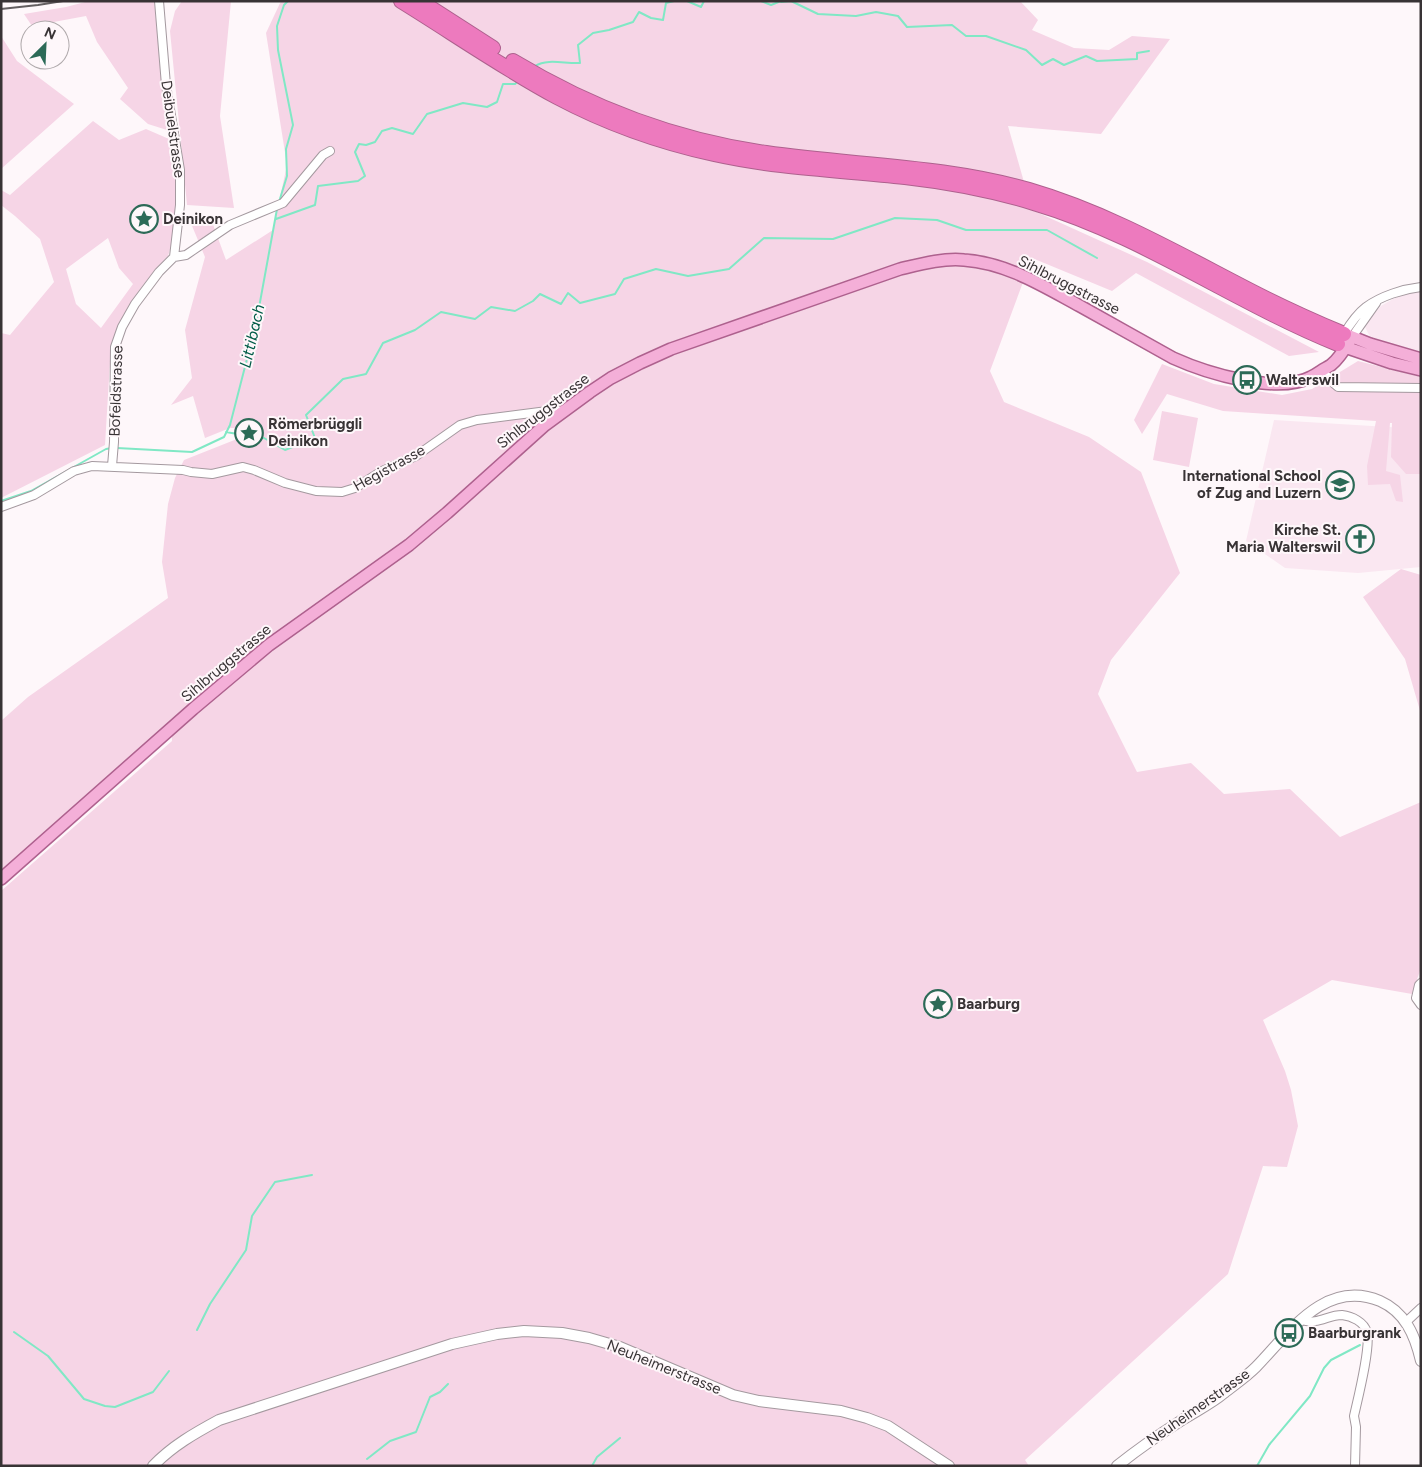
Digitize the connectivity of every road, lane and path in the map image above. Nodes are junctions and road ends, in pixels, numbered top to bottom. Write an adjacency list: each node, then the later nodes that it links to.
1 (159, 1): 6 (street, Deibuelstrasse)
2 (401, 1): 4 (highway)
3 (420, 1): 4 (highway)
4 (462, 34): 8 (highway)
5 (330, 151): 6 (street, Bofeldstrasse)
6 (174, 256): 14 (street, Bofeldstrasse)
7 (1421, 287): 8 (street)
8 (1345, 341): 9 (main road); 10 (main road); 11 (main road)
9 (1421, 359)
10 (1322, 370): 12 (street); 13 (main road, Sihlbruggstrasse)
11 (1421, 370)
12 (1421, 388)
13 (563, 411): 14 (street, Hegistrasse); 16 (main road, Sihlbruggstrasse)
14 (112, 466): 15 (street, Hegistrasse)
15 (1, 507)
16 (1, 879)
17 (1421, 983): 18 (street)
18 (1421, 1005)
19 (1421, 1308): 21 (street)
20 (1301, 1320): 21 (street, Neuheimerstrasse); 25 (street, Neuheimerstrasse); 26 (street)
21 (1406, 1322): 22 (street, Neuheimerstrasse)
22 (1421, 1361)
23 (152, 1466): 24 (street, Neuheimerstrasse)
24 (949, 1466)
25 (1117, 1466)
26 (1354, 1466)

